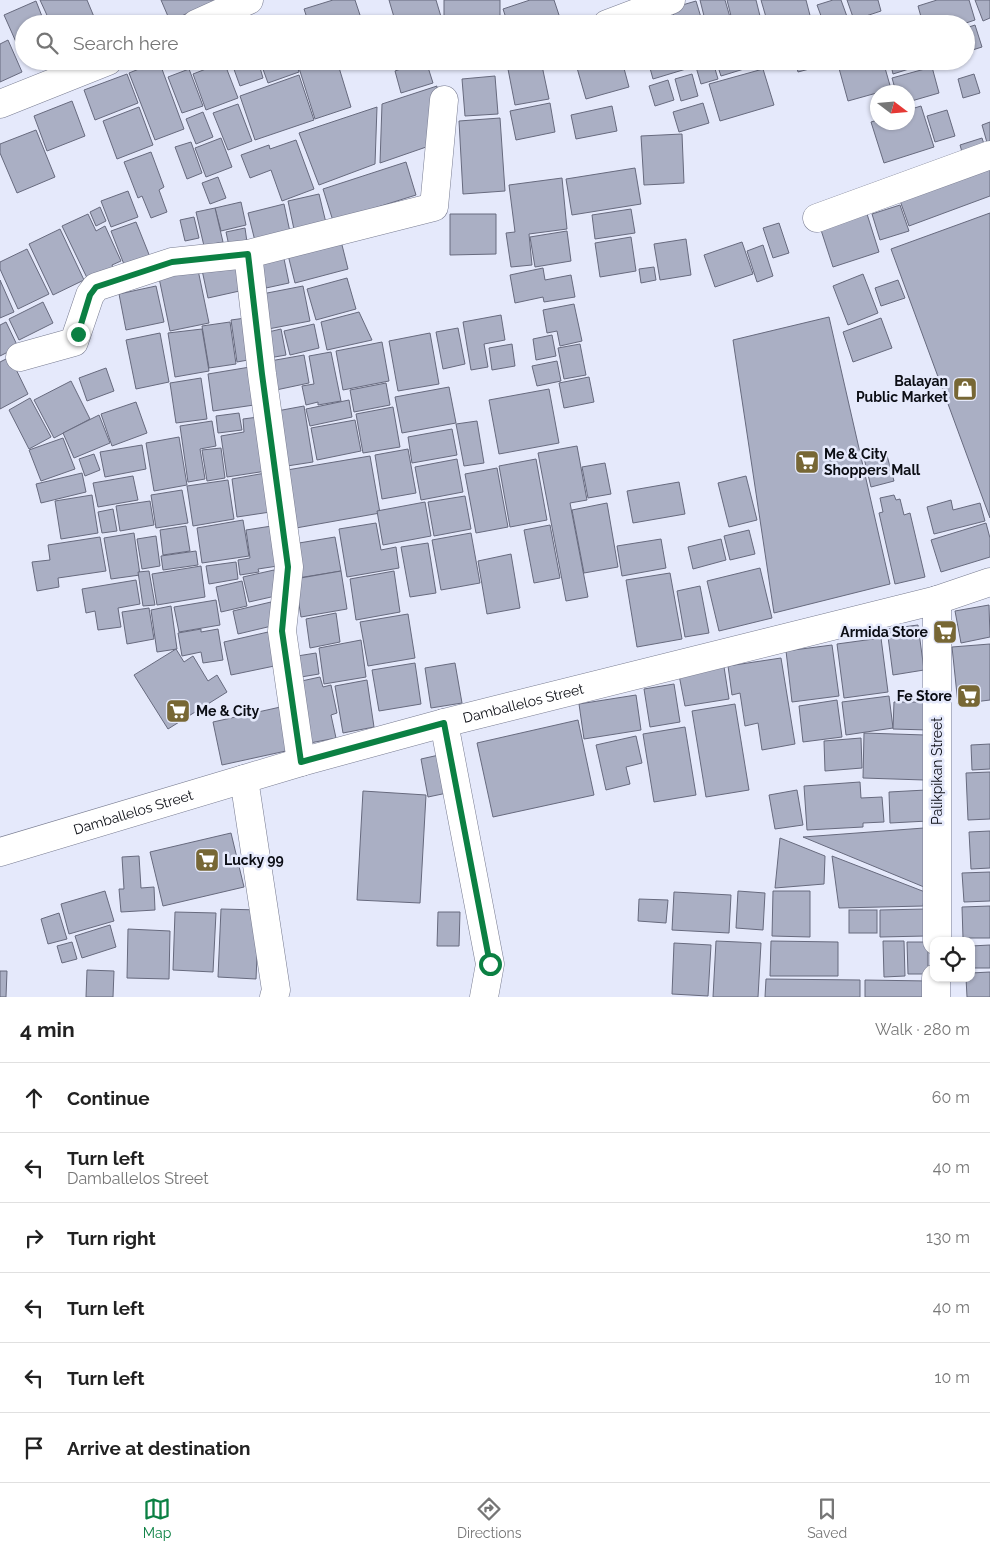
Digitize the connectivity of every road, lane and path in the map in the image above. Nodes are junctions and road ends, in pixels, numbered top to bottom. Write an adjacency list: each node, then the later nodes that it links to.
1 (249, 0): 3 (street)
2 (671, 0): 4 (street)
3 (216, 15)
4 (631, 15)
5 (85, 70): 7 (street)
6 (444, 100): 10 (street)
7 (0, 104)
8 (990, 155): 9 (street)
9 (817, 218)
10 (248, 254): 11 (street); 15 (street)
11 (20, 357)
12 (990, 582): 13 (street, Damballelos Street)
13 (937, 600): 14 (street, Damballelos Street); 18 (street, Palikpikan Street)
14 (444, 723): 15 (street, Damballelos Street); 21 (street)
15 (301, 762): 16 (street, Damballelos Street)
16 (244, 779): 17 (street, Damballelos Street); 20 (street)
17 (0, 852)
18 (936, 937)
19 (936, 982): 22 (street)
20 (274, 997)
21 (484, 997)
22 (936, 997)

